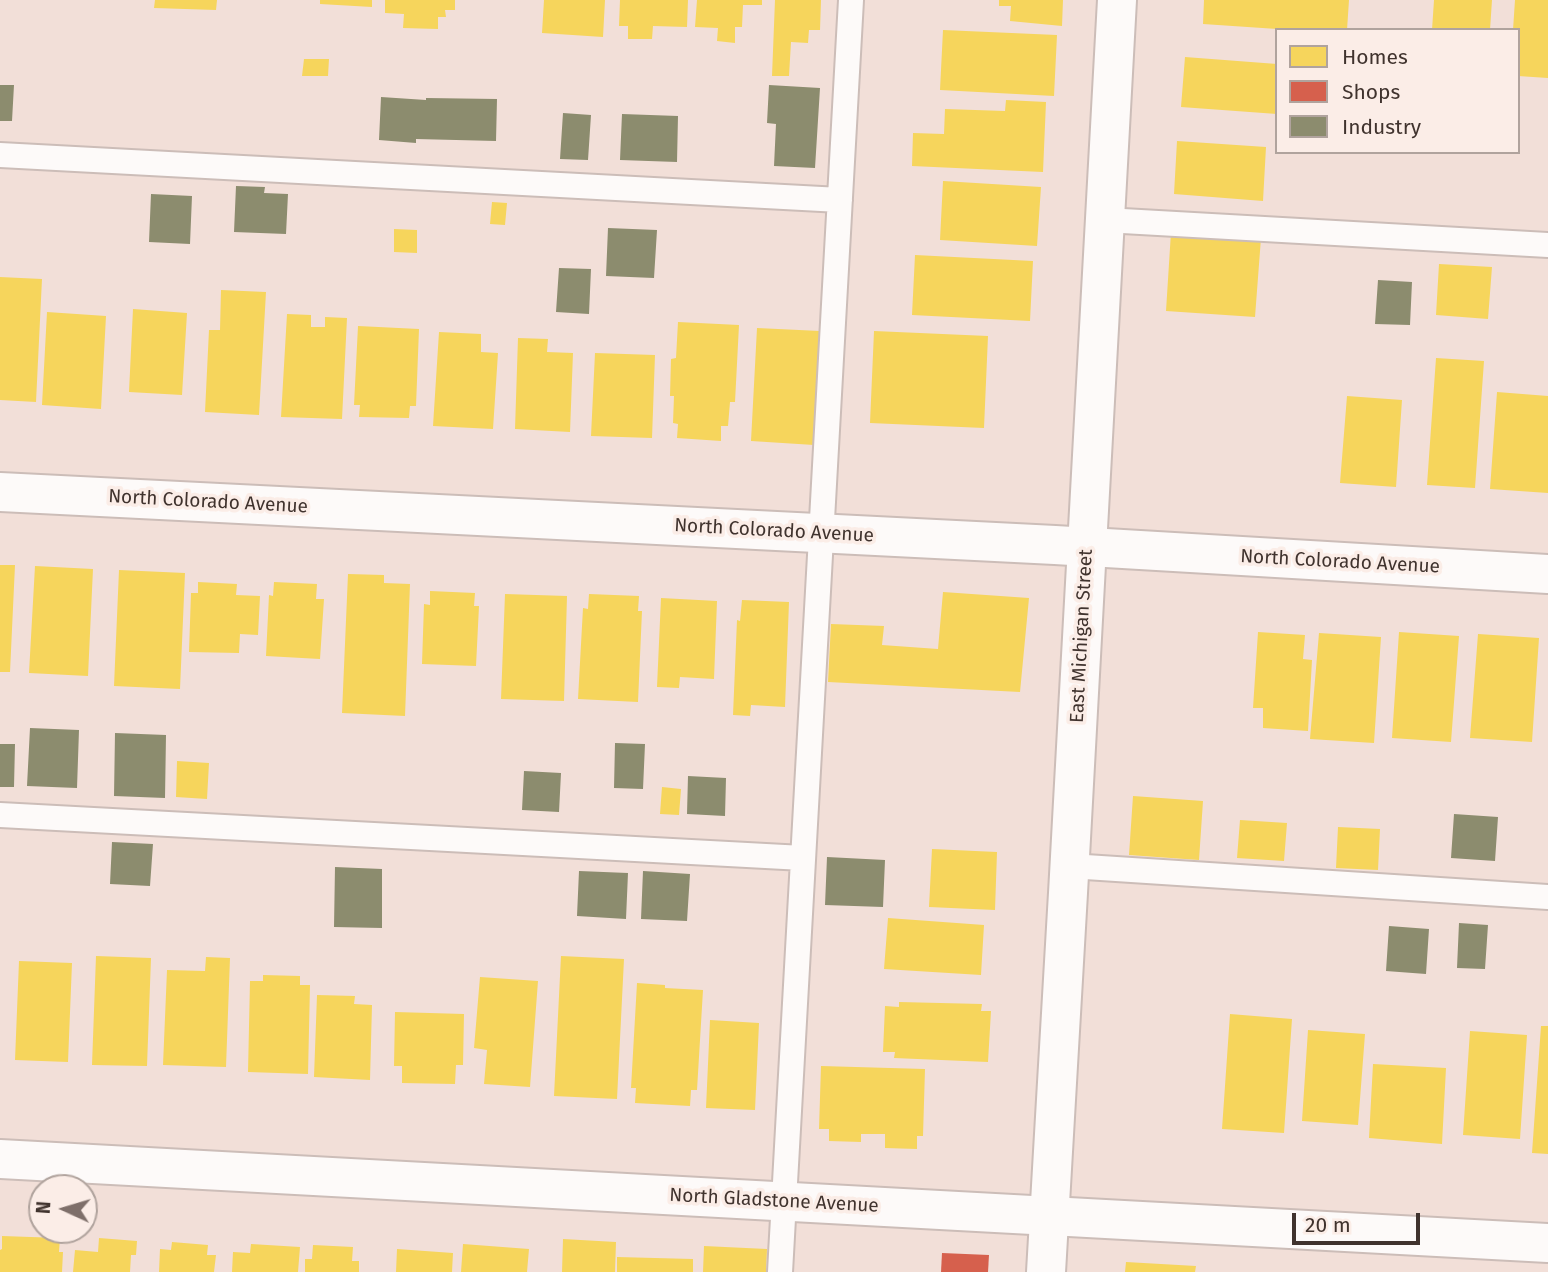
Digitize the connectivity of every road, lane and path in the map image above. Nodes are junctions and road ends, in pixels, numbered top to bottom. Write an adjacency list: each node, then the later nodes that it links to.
1 (851, 0): 4 (lane)
2 (1117, 0): 5 (street, East Michigan Street)
3 (0, 155): 4 (lane)
4 (840, 200): 8 (lane)
5 (1105, 220): 6 (lane); 9 (street, East Michigan Street)
6 (1548, 246)
7 (0, 492): 8 (street, North Colorado Avenue)
8 (821, 533): 9 (street, North Colorado Avenue); 12 (lane)
9 (1087, 547): 10 (street, North Colorado Avenue); 13 (street, East Michigan Street)
10 (1548, 574)
11 (0, 815): 12 (lane)
12 (803, 858): 16 (lane)
13 (1070, 866): 14 (lane); 17 (street, East Michigan Street)
14 (1548, 897)
15 (0, 1159): 16 (street, North Gladstone Avenue)
16 (784, 1202): 17 (street, North Gladstone Avenue); 19 (lane)
17 (1049, 1216): 18 (street, North Gladstone Avenue); 20 (street, East Michigan Street)
18 (1548, 1243)
19 (780, 1272)
20 (1046, 1272)

